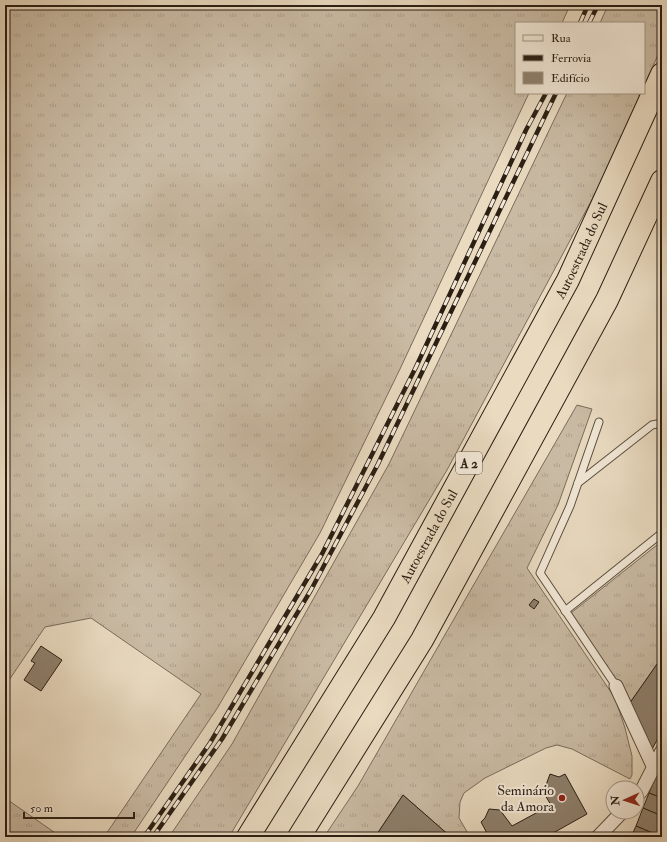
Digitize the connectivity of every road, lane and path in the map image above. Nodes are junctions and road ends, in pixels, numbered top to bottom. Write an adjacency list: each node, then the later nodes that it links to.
1 (662, 74): 13 (highway, Autoestrada do Sul / A 2)
2 (662, 181): 14 (highway)
3 (599, 422): 5 (lane)
4 (662, 423): 5 (lane)
5 (578, 483): 7 (lane)
6 (662, 533): 7 (lane)
7 (565, 611): 8 (lane)
8 (616, 686): 10 (street)
9 (662, 751): 10 (street)
10 (654, 768): 11 (street)
11 (645, 784)
12 (614, 820): 15 (street)
13 (248, 837)
14 (300, 837)
15 (598, 837)

